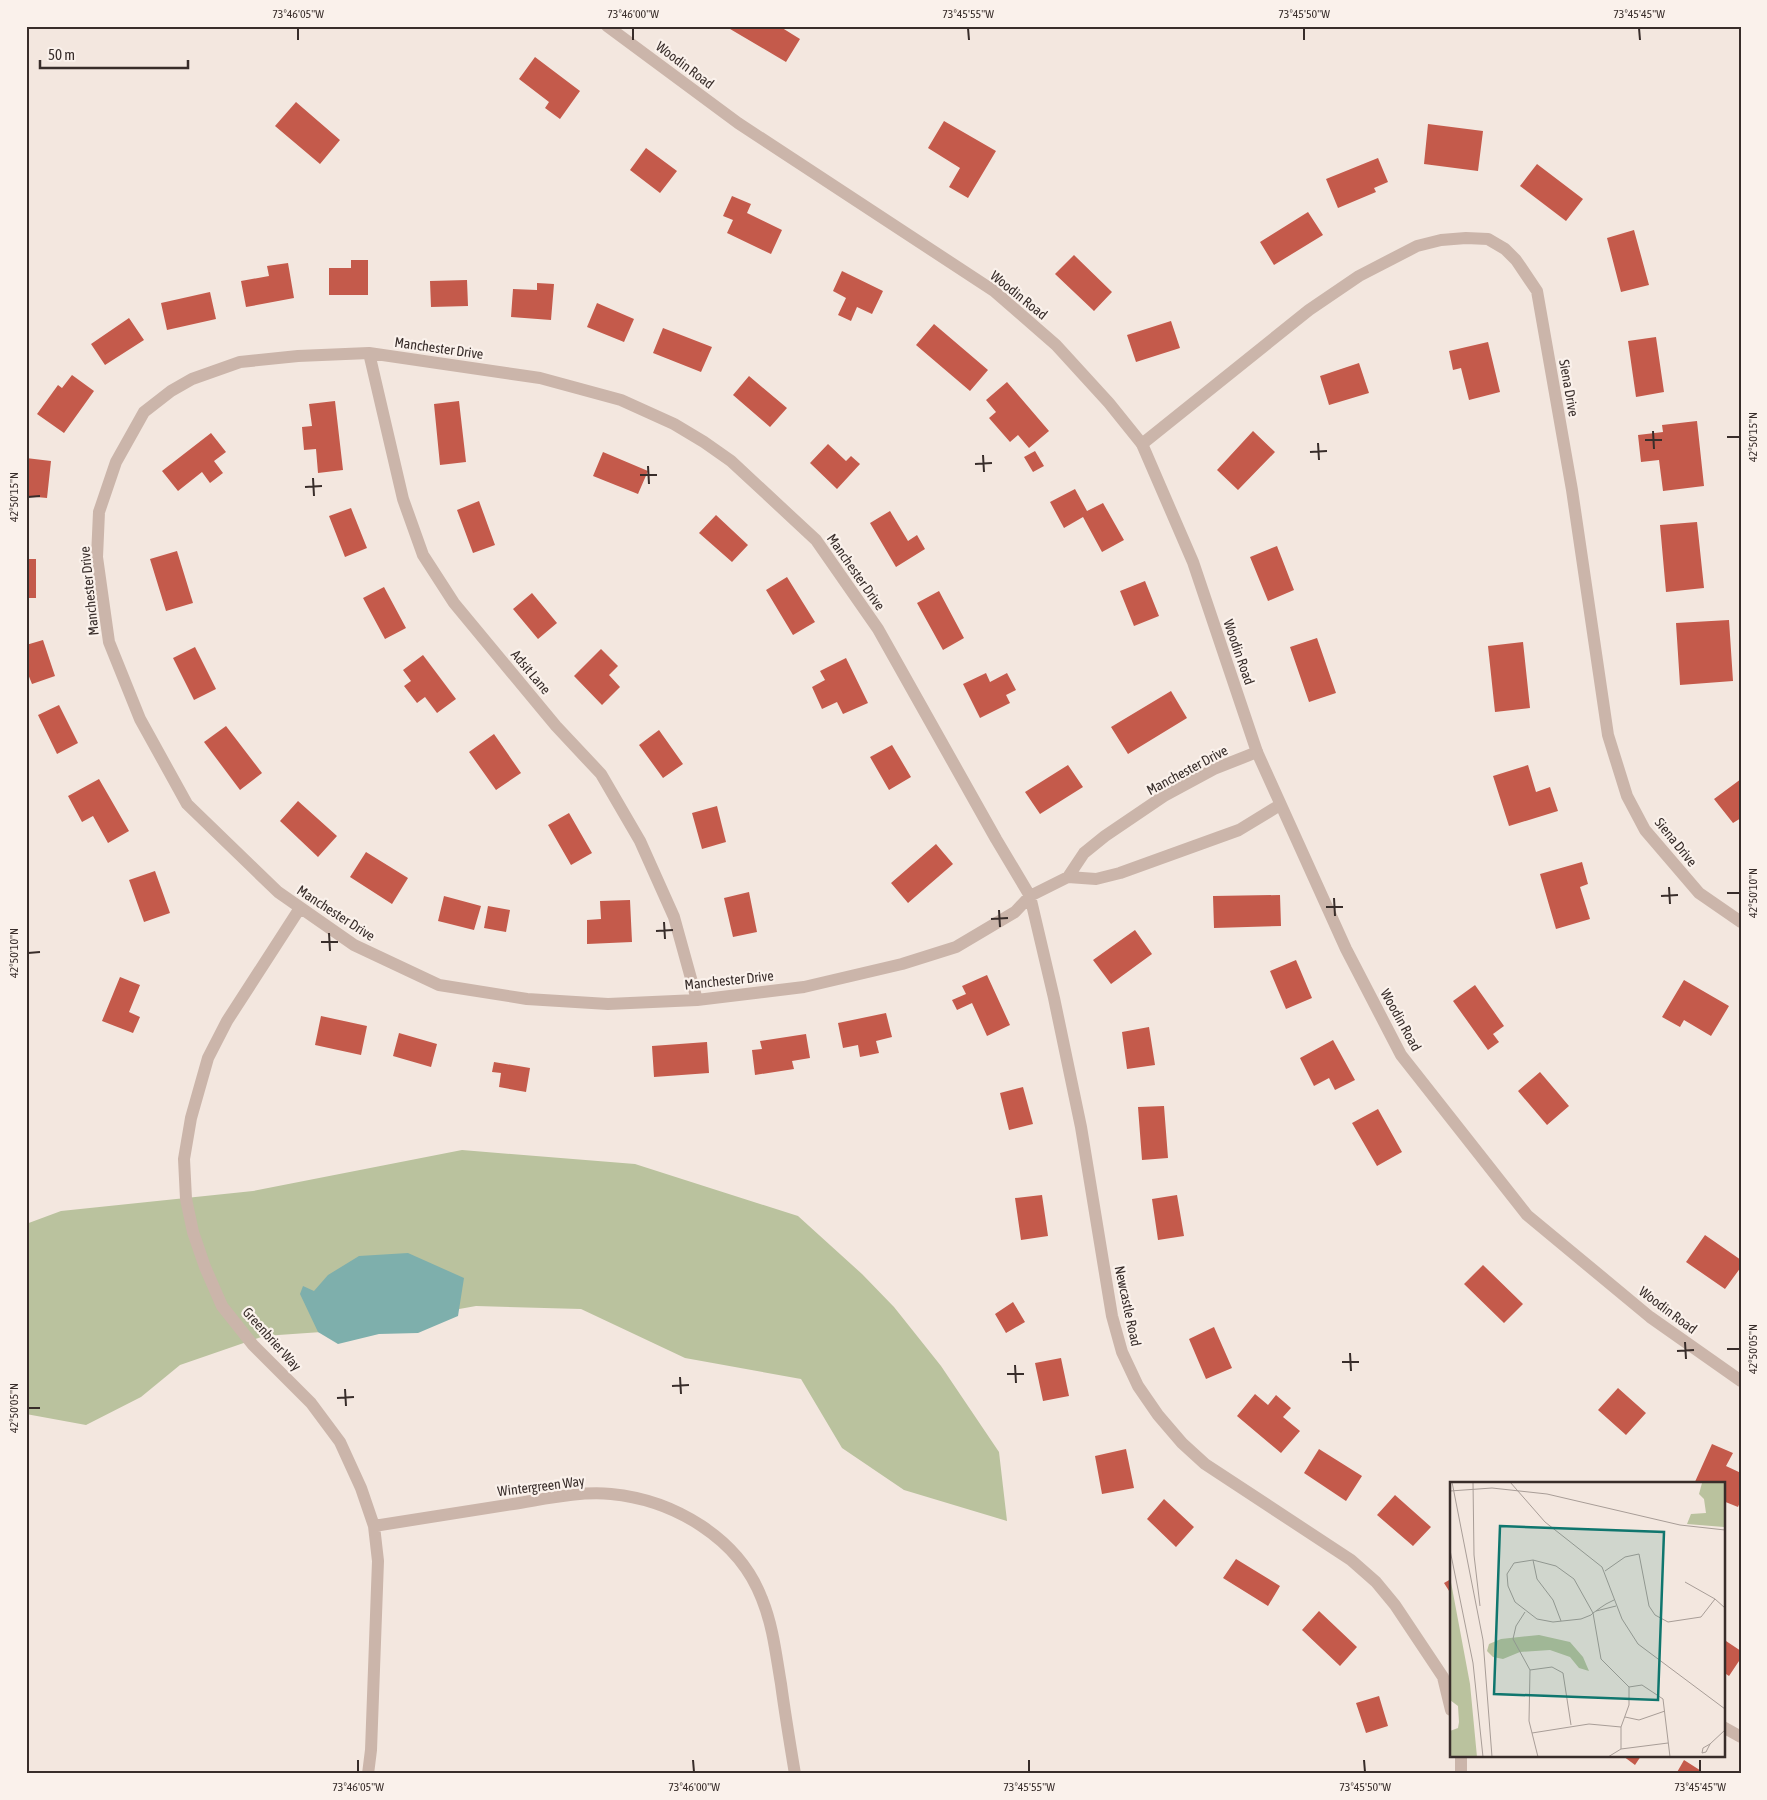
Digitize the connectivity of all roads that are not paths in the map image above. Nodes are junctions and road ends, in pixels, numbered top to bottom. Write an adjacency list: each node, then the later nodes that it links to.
1 (607, 26): 3 (street, Woodin Road)
2 (369, 353): 7 (street, Manchester Drive); 8 (street, Manchester Drive); 10 (street, Adsit Lane)
3 (1142, 444): 4 (street, Woodin Road); 9 (street, Siena Drive)
4 (1257, 752): 5 (street, Woodin Road); 6 (street, Manchester Drive)
5 (1280, 804): 6 (street); 11 (street, Woodin Road)
6 (1068, 877): 7 (street, Manchester Drive)
7 (1030, 896): 10 (street, Manchester Drive); 13 (street, Newcastle Road)
8 (300, 908): 10 (street, Manchester Drive); 12 (street, Greenbrier Way)
9 (1741, 922)
10 (697, 1000)
11 (1741, 1381)
12 (374, 1526): 18 (street, Greenbrier Way); 19 (street, Wintergreen Way)
13 (1447, 1675): 14 (street, Newcastle Road)
14 (1450, 1701)
15 (1724, 1728): 16 (street)
16 (1741, 1737)
17 (1461, 1758): 20 (street)
18 (368, 1774)
19 (794, 1774)
20 (1461, 1774)

